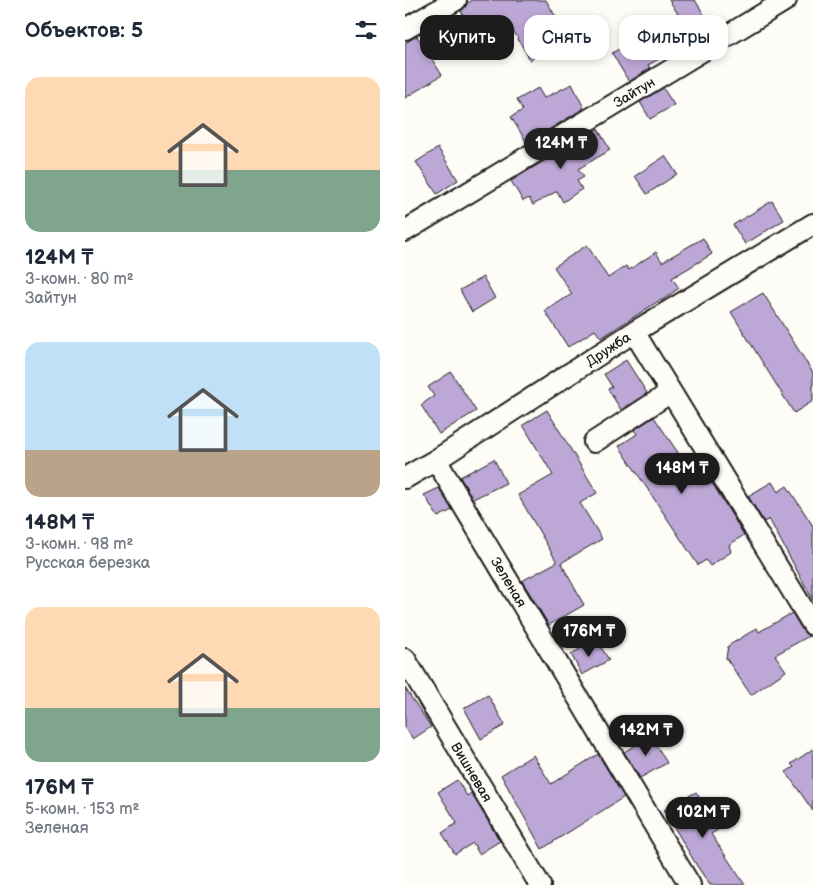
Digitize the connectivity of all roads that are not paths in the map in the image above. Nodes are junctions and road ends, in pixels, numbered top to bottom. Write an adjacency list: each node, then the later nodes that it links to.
1 (456, 0): 3 (street)
2 (785, 0): 5 (street, Зайтун)
3 (405, 30)
4 (813, 224): 6 (street, Дружба)
5 (405, 231)
6 (634, 332): 7 (street); 9 (street, Дружба)
7 (671, 392): 8 (street); 11 (street)
8 (594, 442)
9 (436, 460): 10 (street, Дружба); 14 (street, Зеленая)
10 (405, 478)
11 (813, 625)
12 (405, 659): 13 (street, Вишневая)
13 (540, 885)
14 (690, 885)

